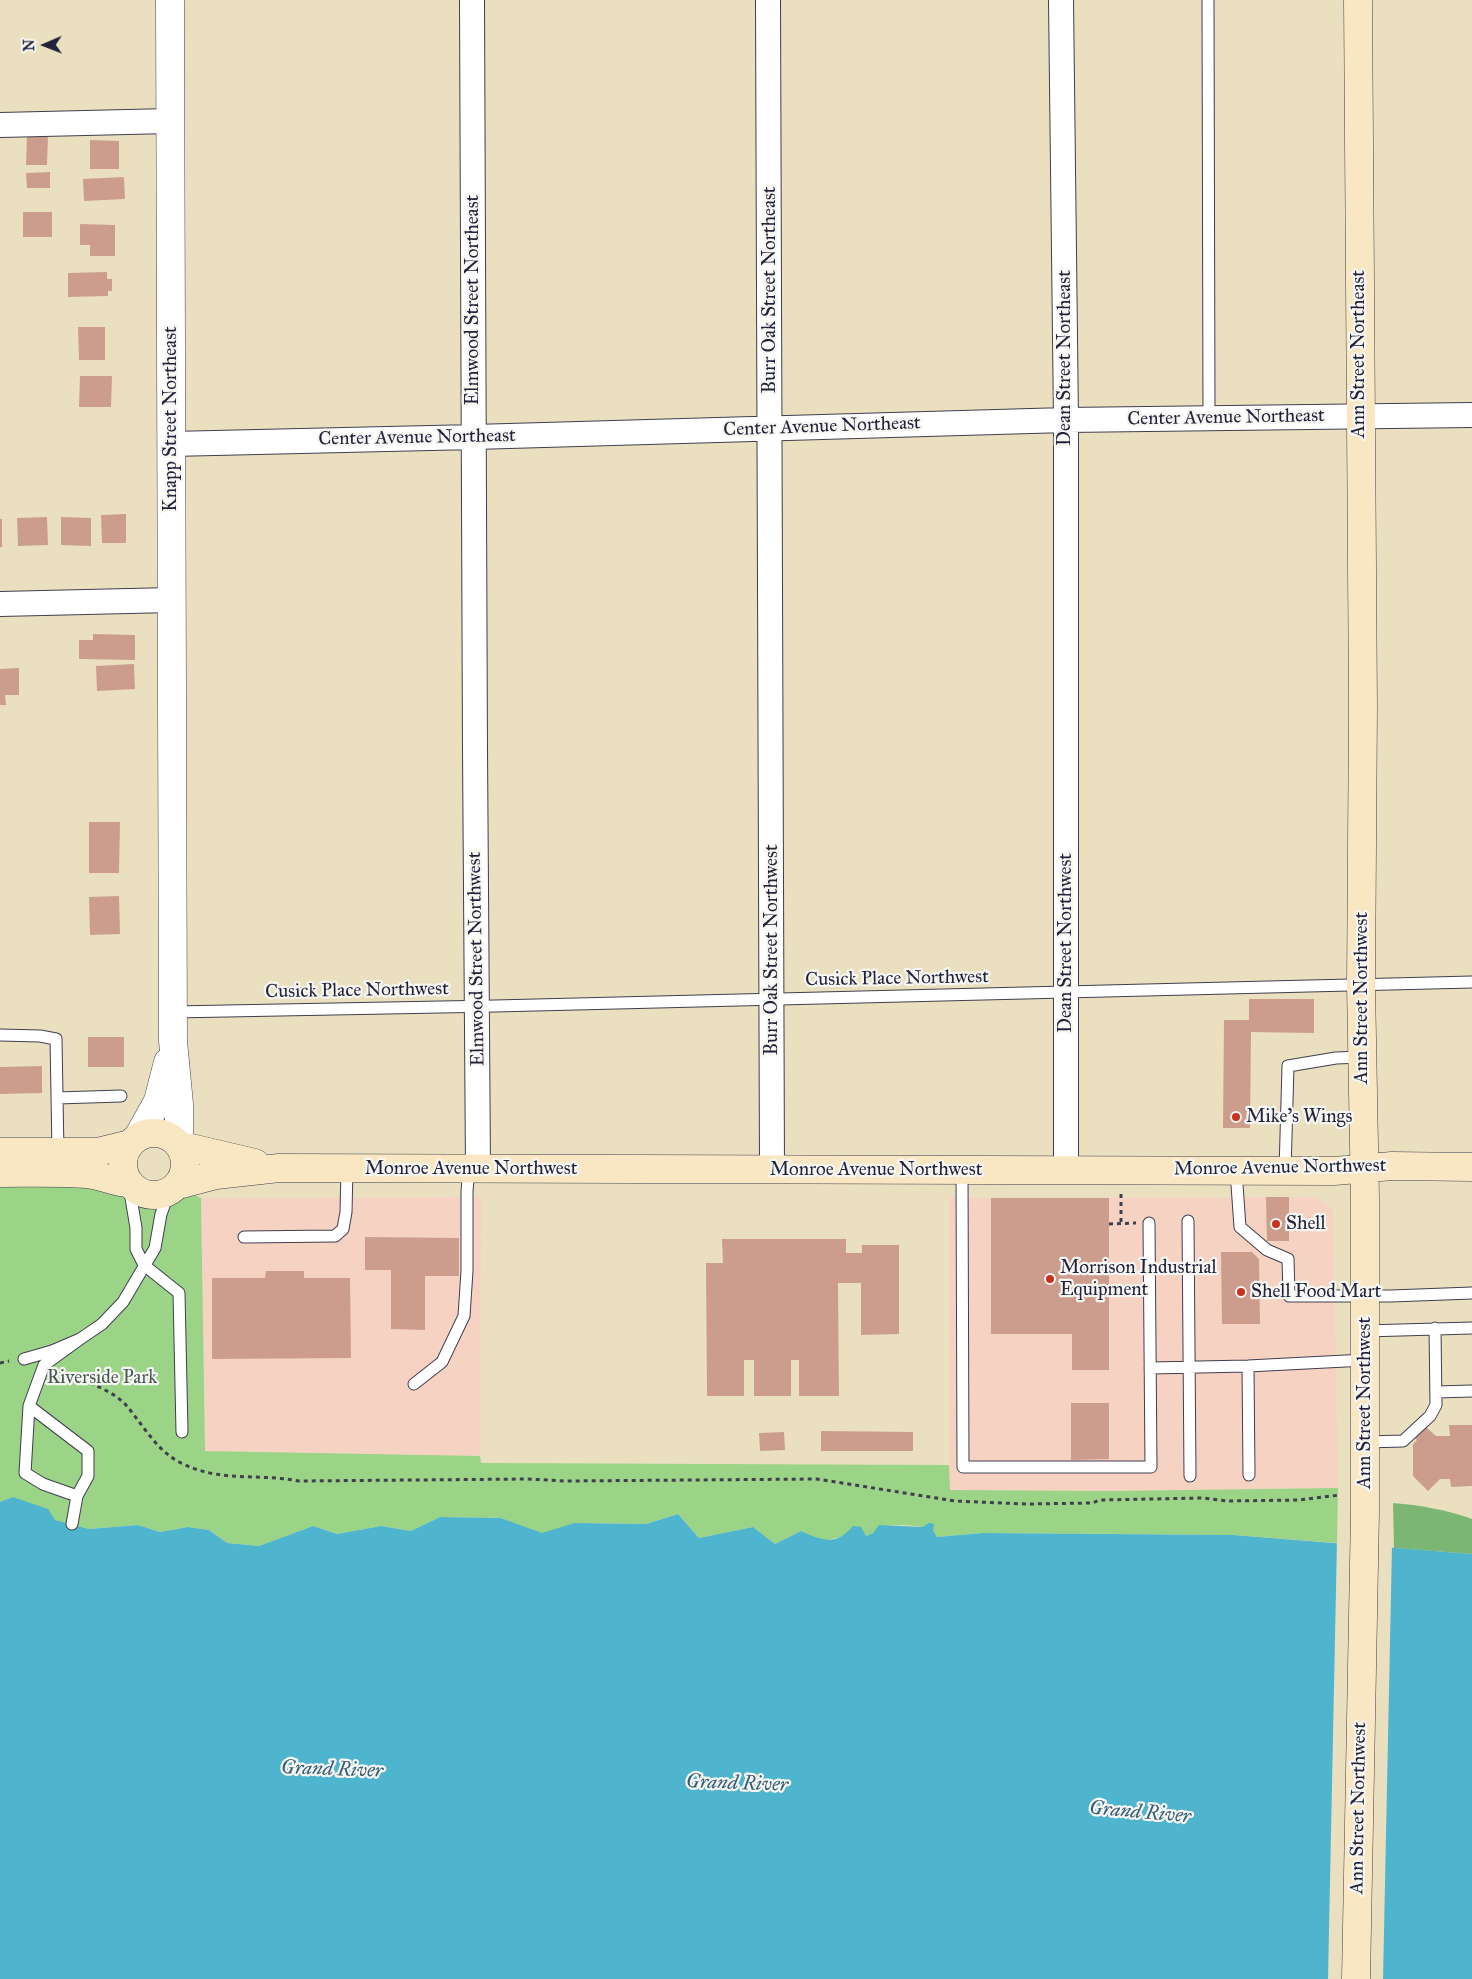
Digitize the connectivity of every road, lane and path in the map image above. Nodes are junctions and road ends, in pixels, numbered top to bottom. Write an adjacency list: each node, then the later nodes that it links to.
1 (170, 0): 7 (street, Knapp Street Northeast)
2 (472, 0): 14 (street, Elmwood Street Northeast)
3 (768, 0): 13 (street, Burr Oak Street Northeast)
4 (1061, 0): 12 (street, Dean Street Northeast)
5 (1208, 0): 11 (lane)
6 (1358, 0): 10 (main road, Ann Street Northeast)
7 (170, 121): 8 (street); 15 (street, Knapp Street Northeast)
8 (0, 125)
9 (1472, 415): 10 (street, Center Avenue Northeast)
10 (1359, 416): 11 (street, Center Avenue Northeast); 18 (main road, Ann Street Northeast)
11 (1208, 418): 12 (street, Center Avenue Northeast)
12 (1066, 420): 13 (street, Center Avenue Northeast); 19 (street, Dean Street Northeast)
13 (770, 428): 14 (street, Center Avenue Northeast); 20 (street, Burr Oak Street Northeast)
14 (474, 437): 15 (street, Center Avenue Northeast); 21 (street, Elmwood Street Northeast)
15 (171, 444): 16 (street, Knapp Street Northeast)
16 (172, 600): 17 (street); 27 (street, Knapp Street Northeast)
17 (0, 604)
18 (1363, 708): 23 (main road, Ann Street Northwest)
19 (1065, 716): 24 (street, Dean Street Northwest)
20 (771, 730): 25 (street, Burr Oak Street Northwest)
21 (475, 750): 26 (street, Elmwood Street Northwest)
22 (1472, 982): 23 (lane, Cusick Place Northwest)
23 (1361, 986): 24 (lane, Cusick Place Northwest); 30 (main road, Ann Street Northwest)
24 (1066, 993): 25 (lane, Cusick Place Northwest); 44 (street, Dean Street Northwest)
25 (772, 1000): 26 (lane, Cusick Place Northwest); 41 (street, Burr Oak Street Northwest)
26 (478, 1006): 27 (lane, Cusick Place Northwest); 40 (street, Elmwood Street Northwest)
27 (173, 1012): 29 (street, Knapp Street Northeast)
28 (0, 1035): 32 (lane)
29 (173, 1041): 33 (street); 34 (street)
30 (1362, 1057): 42 (main road, Ann Street Northwest); 46 (lane)
31 (121, 1096): 32 (lane)
32 (57, 1098): 36 (lane)
33 (134, 1140): 34 (main road); 36 (main road); 48 (main road)
34 (180, 1147): 38 (main road, Monroe Avenue Northwest); 49 (main road)
35 (0, 1152): 36 (main road)
36 (58, 1163): 47 (main road); 48 (main road)
37 (1472, 1167): 42 (main road, Monroe Avenue Northwest)
38 (279, 1168): 39 (main road, Monroe Avenue Northwest); 49 (main road, Monroe Avenue Northwest)
39 (347, 1168): 40 (main road, Monroe Avenue Northwest); 55 (lane)
40 (473, 1168): 41 (main road, Monroe Avenue Northwest); 69 (lane)
41 (772, 1169): 43 (main road, Monroe Avenue Northwest)
42 (1365, 1169): 46 (main road, Monroe Avenue Northwest); 58 (main road, Ann Street Northwest)
43 (962, 1170): 44 (main road, Monroe Avenue Northwest); 68 (lane)
44 (1066, 1170): 45 (main road, Monroe Avenue Northwest)
45 (1236, 1171): 46 (main road, Monroe Avenue Northwest); 58 (lane)
46 (1285, 1171)
47 (0, 1173)
48 (131, 1185): 49 (main road); 56 (lane)
49 (174, 1188): 56 (lane)
50 (1121, 1193): 52 (path)
51 (1188, 1222): 67 (lane)
52 (1121, 1223): 53 (path); 54 (path)
53 (1149, 1223): 68 (lane)
54 (1109, 1224)
55 (244, 1237)
56 (144, 1265): 62 (lane); 73 (lane)
57 (1472, 1294): 58 (lane)
58 (1365, 1296): 61 (main road, Ann Street Northwest)
59 (1435, 1328): 60 (lane); 61 (lane); 71 (lane)
60 (1472, 1328)
61 (1365, 1331): 64 (main road, Ann Street Northwest)
62 (80, 1339): 63 (lane); 65 (lane)
63 (24, 1358)
64 (1365, 1360): 66 (lane); 74 (main road, Ann Street Northwest)
65 (44, 1365): 72 (lane); 77 (path)
66 (1248, 1366): 67 (lane); 75 (lane)
67 (1190, 1367): 68 (lane); 76 (lane)
68 (1150, 1368)
69 (414, 1384)
70 (1472, 1391): 71 (lane)
71 (1436, 1392): 74 (lane)
72 (29, 1406): 78 (lane); 78 (lane)
73 (182, 1432)
74 (1365, 1442): 80 (main road, Ann Street Northwest)
75 (1250, 1475)
76 (1190, 1476)
77 (1340, 1494)
78 (78, 1496): 79 (lane)
79 (72, 1524)
80 (1356, 1979)

